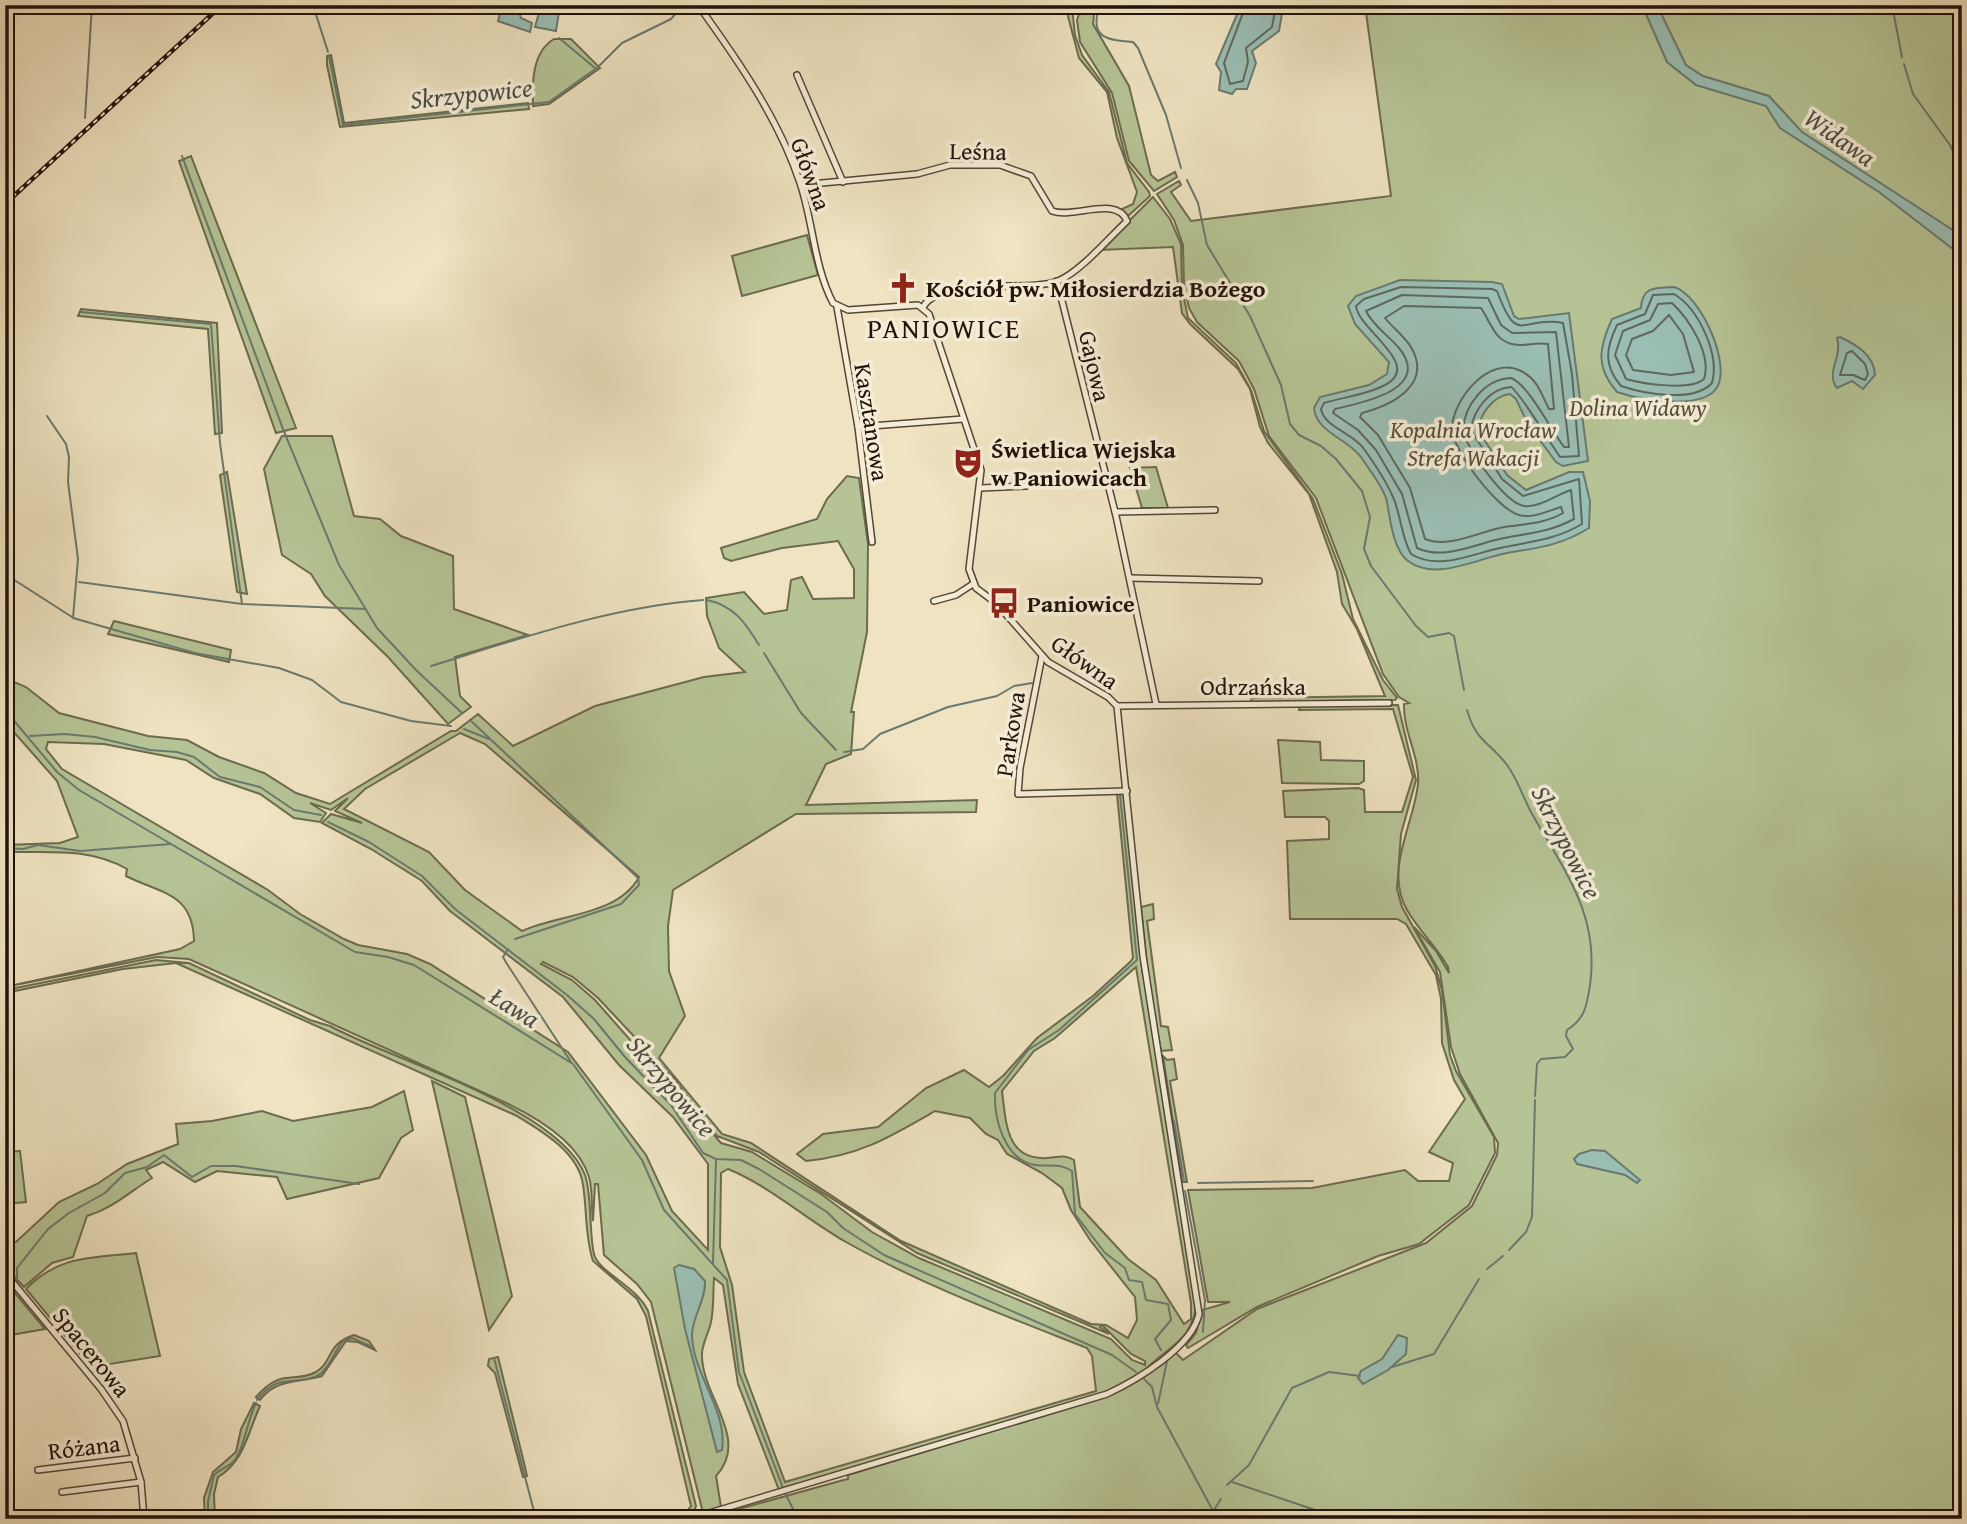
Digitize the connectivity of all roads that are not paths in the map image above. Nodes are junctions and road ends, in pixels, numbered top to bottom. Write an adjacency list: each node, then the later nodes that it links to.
1 (698, 5): 4 (street, Główna)
2 (797, 75): 3 (street)
3 (842, 182): 4 (street, Leśna); 5 (street, Leśna)
4 (801, 185): 6 (street, Główna)
5 (1057, 281): 7 (street); 13 (street, Gajowa)
6 (837, 307): 7 (street); 9 (street, Kasztanowa)
7 (923, 307): 8 (street)
8 (962, 419): 9 (street); 11 (street)
9 (858, 428): 14 (street, Kasztanowa)
10 (1026, 486): 11 (street)
11 (981, 488): 17 (street)
12 (1215, 510): 13 (street)
13 (1115, 512): 15 (street, Gajowa)
14 (873, 542)
15 (1130, 578): 16 (street); 21 (street, Gajowa)
16 (1259, 581)
17 (973, 583): 18 (street); 19 (street, Główna)
18 (934, 601)
19 (1042, 656): 22 (street, Główna); 23 (street, Parkowa)
20 (1390, 703): 21 (street, Odrzańska)
21 (1157, 704): 22 (street, Odrzańska)
22 (1117, 706): 23 (street, Główna)
23 (1127, 791): 30 (street, Główna)
24 (5, 1273): 25 (street, Spacerowa)
25 (135, 1458): 26 (street, Różana); 27 (street, Spacerowa)
26 (38, 1471)
27 (141, 1482): 28 (street); 29 (street, Spacerowa)
28 (62, 1492)
29 (144, 1519)
30 (689, 1519)

